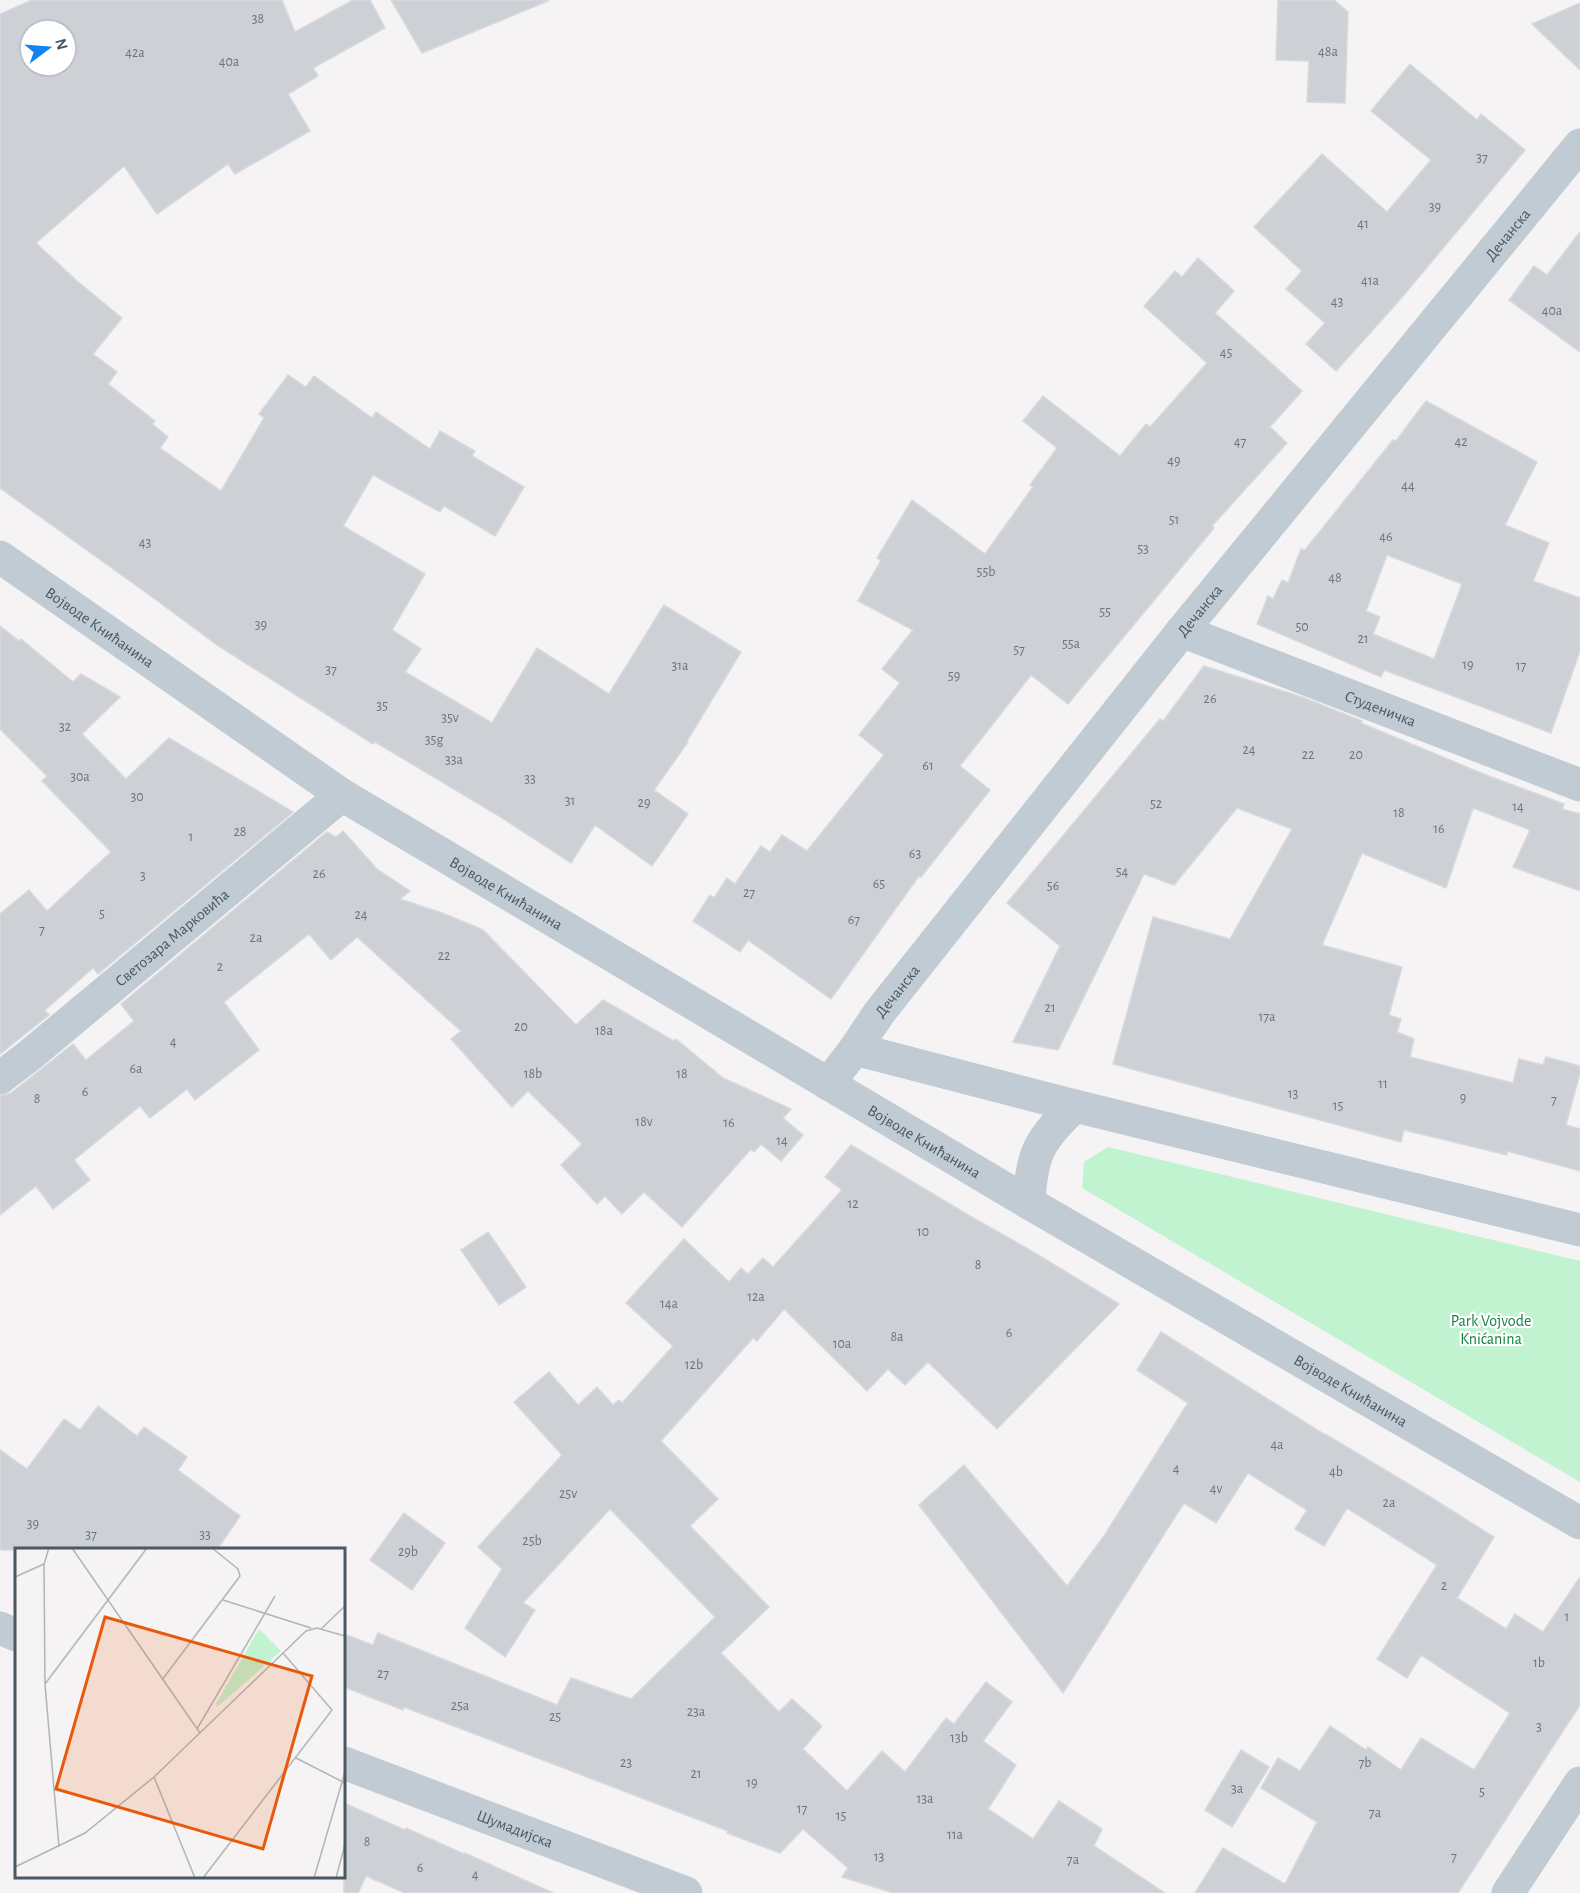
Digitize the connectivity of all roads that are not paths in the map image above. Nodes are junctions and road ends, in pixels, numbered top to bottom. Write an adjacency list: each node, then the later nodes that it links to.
1 (1580, 145): 3 (street, Дечанска)
2 (0, 557): 5 (street, Војводе Книћанина)
3 (1182, 631): 4 (street, Студеничка); 6 (street, Дечанска)
4 (1580, 785)
5 (342, 795): 7 (street, Светозара Марковића); 8 (street, Војводе Книћанина)
6 (855, 1049): 8 (street, Дечанска); 9 (street)
7 (0, 1078)
8 (828, 1084): 10 (street, Војводе Книћанина)
9 (1075, 1106): 10 (street); 11 (street)
10 (1029, 1203): 12 (street, Војводе Книћанина)
11 (1580, 1230)
12 (1580, 1523)
13 (0, 1628): 14 (street)
14 (15, 1635)
15 (345, 1762): 17 (street, Шумадијска)
16 (1580, 1783): 18 (street)
17 (686, 1893)
18 (1508, 1893)

